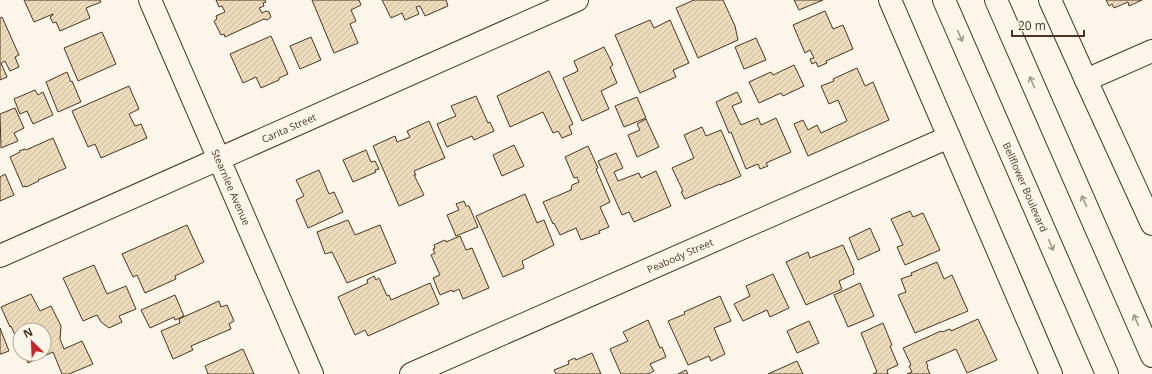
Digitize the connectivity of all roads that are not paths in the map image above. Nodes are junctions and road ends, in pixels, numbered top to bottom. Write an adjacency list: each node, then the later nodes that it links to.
1 (150, 0): 10 (street, Stearnlee Avenue)
2 (577, 0): 10 (street, Carita Street)
3 (890, 0): 9 (street)
4 (944, 0): 17 (street, Bellflower Boulevard, one-way to 17)
5 (996, 0): 13 (street, one-way to 5)
6 (1050, 0): 8 (street)
7 (1152, 51): 8 (street)
8 (1086, 80): 11 (street)
9 (949, 137): 15 (street, Peabody Street); 16 (street)
10 (219, 159): 12 (street, Carita Street); 14 (street, Stearnlee Avenue)
11 (1152, 224)
12 (0, 256)
13 (1152, 356)
14 (312, 374)
15 (411, 374)
16 (1052, 374)
17 (1107, 374)

